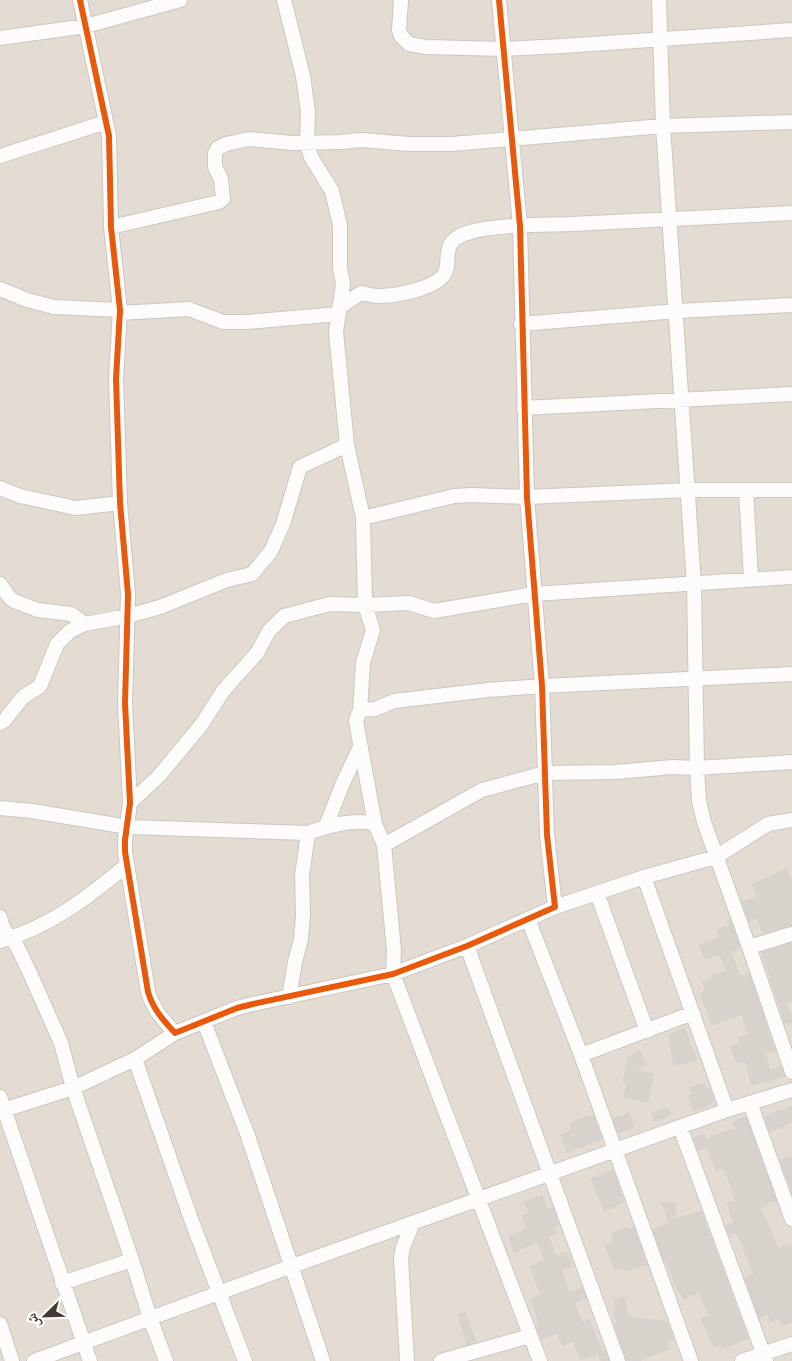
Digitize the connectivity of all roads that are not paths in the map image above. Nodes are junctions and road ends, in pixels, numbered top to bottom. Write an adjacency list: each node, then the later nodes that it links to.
1 (80, 0): 7 (street)
2 (180, 0): 7 (street)
3 (284, 0): 16 (street)
4 (401, 0): 11 (street)
5 (499, 0): 11 (street)
6 (660, 0): 10 (street)
7 (86, 26): 9 (street); 12 (street)
8 (792, 30): 10 (street)
9 (0, 38)
10 (662, 39): 11 (street); 14 (street)
11 (504, 49): 15 (street)
12 (106, 122): 17 (street); 21 (street)
13 (792, 122): 14 (street)
14 (663, 126): 15 (street); 19 (street)
15 (511, 140): 16 (street); 20 (street)
16 (307, 143): 21 (street); 24 (street)
17 (0, 156)
18 (792, 213): 19 (street)
19 (670, 219): 20 (street); 25 (street)
20 (520, 226): 24 (street); 27 (street)
21 (111, 228): 26 (street)
22 (0, 289): 26 (street)
23 (792, 305): 25 (street)
24 (339, 310): 26 (street); 31 (street)
25 (676, 311): 27 (street); 29 (street)
26 (119, 312): 37 (street)
27 (522, 324): 30 (street)
28 (792, 394): 29 (street)
29 (682, 399): 30 (street); 33 (street)
30 (524, 408): 36 (street)
31 (347, 445): 38 (street); 45 (street)
32 (0, 488): 37 (street)
33 (688, 490): 34 (street); 36 (street); 42 (street)
34 (746, 490): 35 (street); 40 (street)
35 (792, 490)
36 (527, 497): 38 (street); 43 (street)
37 (120, 503): 45 (street)
38 (363, 518): 44 (street)
39 (792, 578): 40 (street)
40 (751, 579): 42 (street)
41 (0, 584): 46 (street)
42 (694, 585): 43 (street); 48 (street)
43 (534, 594): 44 (street); 49 (street)
44 (365, 605): 50 (street); 56 (street)
45 (128, 616): 46 (street); 56 (street)
46 (86, 624): 51 (street)
47 (792, 674): 48 (street)
48 (696, 678): 49 (street); 54 (street)
49 (542, 686): 50 (street); 55 (street)
50 (360, 710): 52 (street)
51 (0, 723)
52 (360, 747): 59 (street); 60 (street)
53 (792, 762): 54 (street)
54 (697, 768): 55 (street); 64 (street)
55 (545, 773): 63 (street); 68 (street)
56 (130, 803): 61 (street)
57 (0, 808): 61 (street)
58 (792, 820): 64 (street)
59 (375, 824): 60 (street); 63 (street)
60 (326, 826): 62 (street)
61 (128, 827): 62 (street); 65 (street)
62 (308, 833): 76 (street)
63 (384, 846): 75 (street)
64 (716, 857): 66 (street); 74 (street)
65 (127, 865): 72 (street); 80 (street)
66 (644, 877): 67 (street); 77 (street)
67 (597, 893): 68 (street); 79 (street)
68 (555, 907): 70 (street)
69 (0, 917): 72 (street)
70 (528, 919): 73 (street); 81 (street)
71 (792, 934): 74 (street)
72 (6, 940): 84 (street)
73 (468, 946): 75 (street); 91 (street)
74 (749, 947): 83 (street)
75 (393, 974): 76 (street); 92 (street)
76 (289, 997): 78 (street)
77 (693, 1014): 79 (street); 88 (street)
78 (204, 1022): 80 (street); 96 (street)
79 (647, 1031): 81 (street)
80 (175, 1033): 82 (street)
81 (581, 1055): 90 (street)
82 (136, 1059): 84 (street); 98 (street)
83 (792, 1072)
84 (73, 1088): 87 (street); 95 (street)
85 (792, 1090): 86 (street)
86 (750, 1103): 88 (street); 93 (street)
87 (1, 1106): 97 (street)
88 (727, 1110): 89 (street)
89 (680, 1127): 90 (street); 104 (street)
90 (616, 1150): 91 (street); 115 (street)
91 (549, 1174): 92 (street); 114 (street)
92 (478, 1200): 94 (street); 101 (street)
93 (792, 1219)
94 (413, 1223): 96 (street); 111 (street)
95 (132, 1260): 97 (street); 99 (street)
96 (292, 1266): 98 (street); 110 (street)
97 (62, 1283): 102 (street)
98 (219, 1292): 99 (street); 109 (street)
99 (150, 1318): 102 (street); 108 (street)
100 (0, 1324): 105 (street)
101 (530, 1336): 112 (street); 113 (street)
102 (82, 1343): 106 (street); 107 (street)
103 (792, 1344): 104 (street)
104 (765, 1357): 116 (street)
105 (12, 1361)
106 (34, 1361)
107 (90, 1361)
108 (166, 1361)
109 (245, 1361)
110 (323, 1361)
111 (407, 1361)
112 (441, 1361)
113 (540, 1361)
114 (618, 1361)
115 (691, 1361)
116 (742, 1361)

